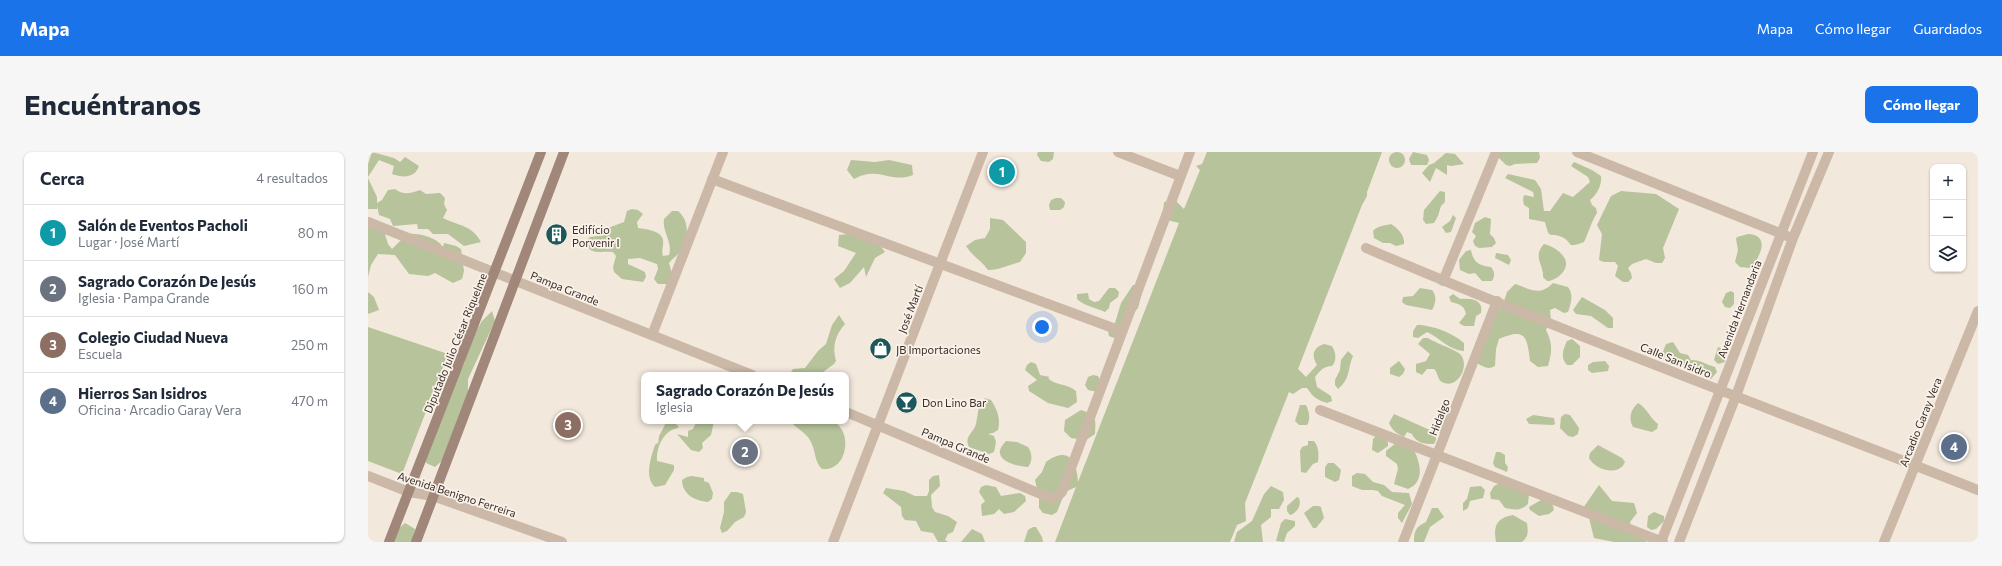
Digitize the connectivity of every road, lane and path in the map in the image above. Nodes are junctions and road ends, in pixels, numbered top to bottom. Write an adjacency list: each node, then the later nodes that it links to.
1 (541, 152): 18 (street, Diputado Julio César Riquelme)
2 (564, 152): 19 (street)
3 (723, 152): 12 (street)
4 (983, 152): 17 (street, José Martí)
5 (1118, 152): 11 (street)
6 (1190, 152): 11 (street)
7 (1496, 152): 20 (street)
8 (1577, 152): 14 (street)
9 (1813, 152): 14 (street, Avenida Hernandaria)
10 (1830, 152): 15 (street)
11 (1180, 176): 23 (street)
12 (712, 179): 17 (street); 24 (street)
13 (368, 222): 18 (street, Pampa Grande)
14 (1780, 234): 15 (street); 26 (street, Avenida Hernandaria)
15 (1793, 238): 27 (street)
16 (1366, 248): 20 (street, Calle San Isidro)
17 (940, 263): 23 (street); 30 (street, José Martí)
18 (495, 273): 19 (street, Pampa Grande); 35 (street, Diputado Julio César Riquelme)
19 (515, 281): 24 (street, Pampa Grande); 36 (street)
20 (1443, 281): 21 (street, Calle San Isidro)
21 (1497, 301): 26 (street, Calle San Isidro); 31 (street, Hidalgo)
22 (1978, 313): 32 (street, Arcadio Garay Vera)
23 (1122, 332): 30 (street, Pampa Grande)
24 (652, 335): 25 (street, Pampa Grande)
25 (744, 372)
26 (1720, 391): 27 (street, Calle San Isidro); 42 (street, Avenida Hernandaria)
27 (1736, 396): 32 (street, Calle San Isidro); 43 (street)
28 (1320, 410): 31 (street)
29 (849, 413): 30 (street, Pampa Grande)
30 (878, 425): 40 (street, José Martí)
31 (1437, 455): 41 (street, Hidalgo); 42 (street)
32 (1916, 465): 34 (street, Calle San Isidro); 44 (street, Arcadio Garay Vera)
33 (368, 476): 35 (street, Avenida Benigno Ferreira)
34 (1978, 490)
35 (409, 492): 36 (street, Avenida Benigno Ferreira); 37 (street, Diputado Julio César Riquelme)
36 (433, 496): 38 (street); 39 (street, Avenida Benigno Ferreira)
37 (389, 542)
38 (416, 542)
39 (562, 542)
40 (833, 542)
41 (1403, 542)
42 (1662, 542)
43 (1679, 542)
44 (1884, 542)

